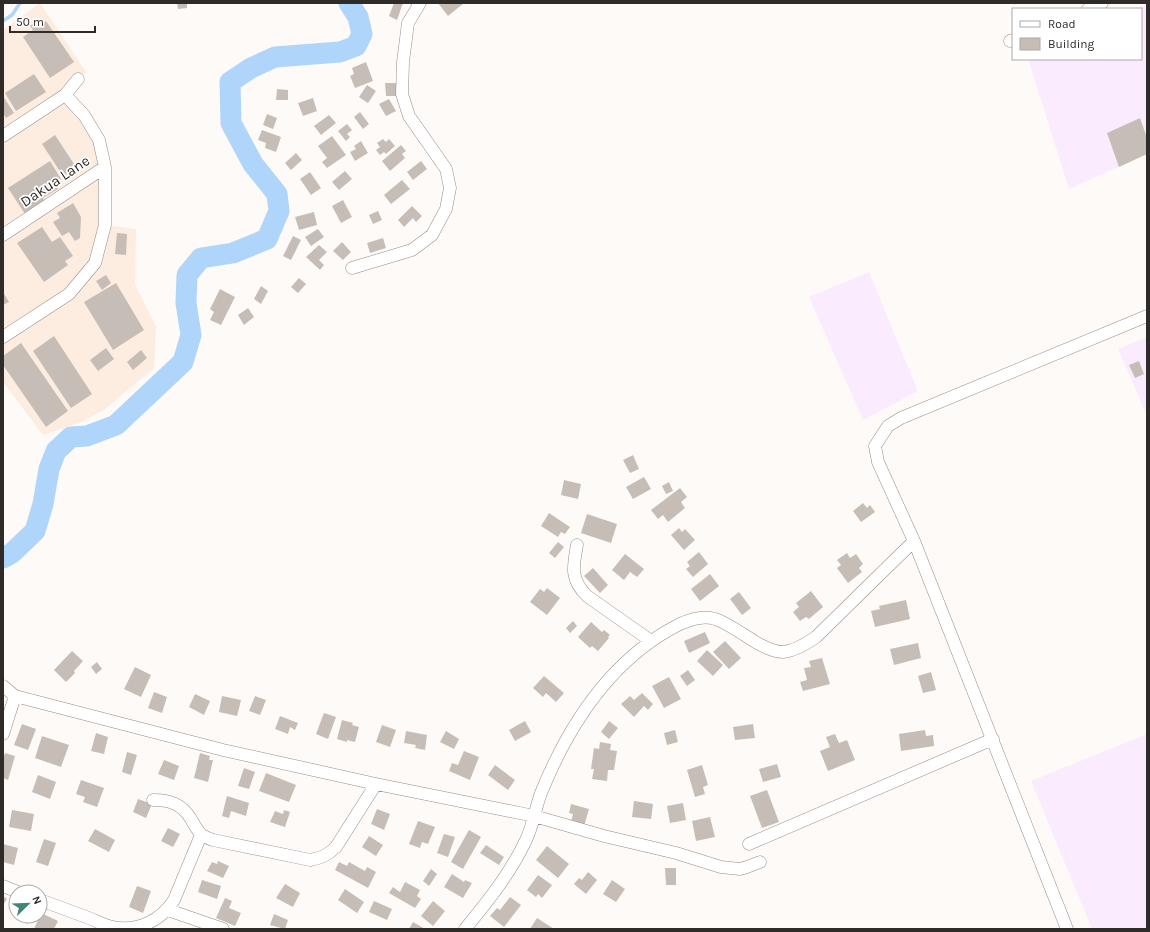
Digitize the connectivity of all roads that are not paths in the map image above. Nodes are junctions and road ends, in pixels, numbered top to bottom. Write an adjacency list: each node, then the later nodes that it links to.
1 (420, 3): 9 (street)
2 (1102, 3): 3 (street)
3 (1090, 8)
4 (78, 79): 5 (street)
5 (65, 95): 6 (street); 7 (street)
6 (3, 136)
7 (105, 167): 8 (street, Dakua Lane); 11 (street)
8 (3, 235)
9 (352, 268)
10 (1147, 316): 12 (street)
11 (3, 338)
12 (914, 541): 14 (street); 18 (street)
13 (577, 545): 14 (street)
14 (651, 641): 21 (street)
15 (3, 686): 16 (street)
16 (15, 696): 17 (street); 19 (street)
17 (3, 734)
18 (993, 739): 23 (street); 29 (street)
19 (376, 784): 21 (street); 22 (street)
20 (153, 800): 22 (street)
21 (534, 816): 24 (street); 28 (street)
22 (201, 835): 26 (street)
23 (748, 844)
24 (760, 862)
25 (48, 903): 26 (street)
26 (168, 910): 27 (street)
27 (223, 929)
28 (464, 929)
29 (1067, 929)

